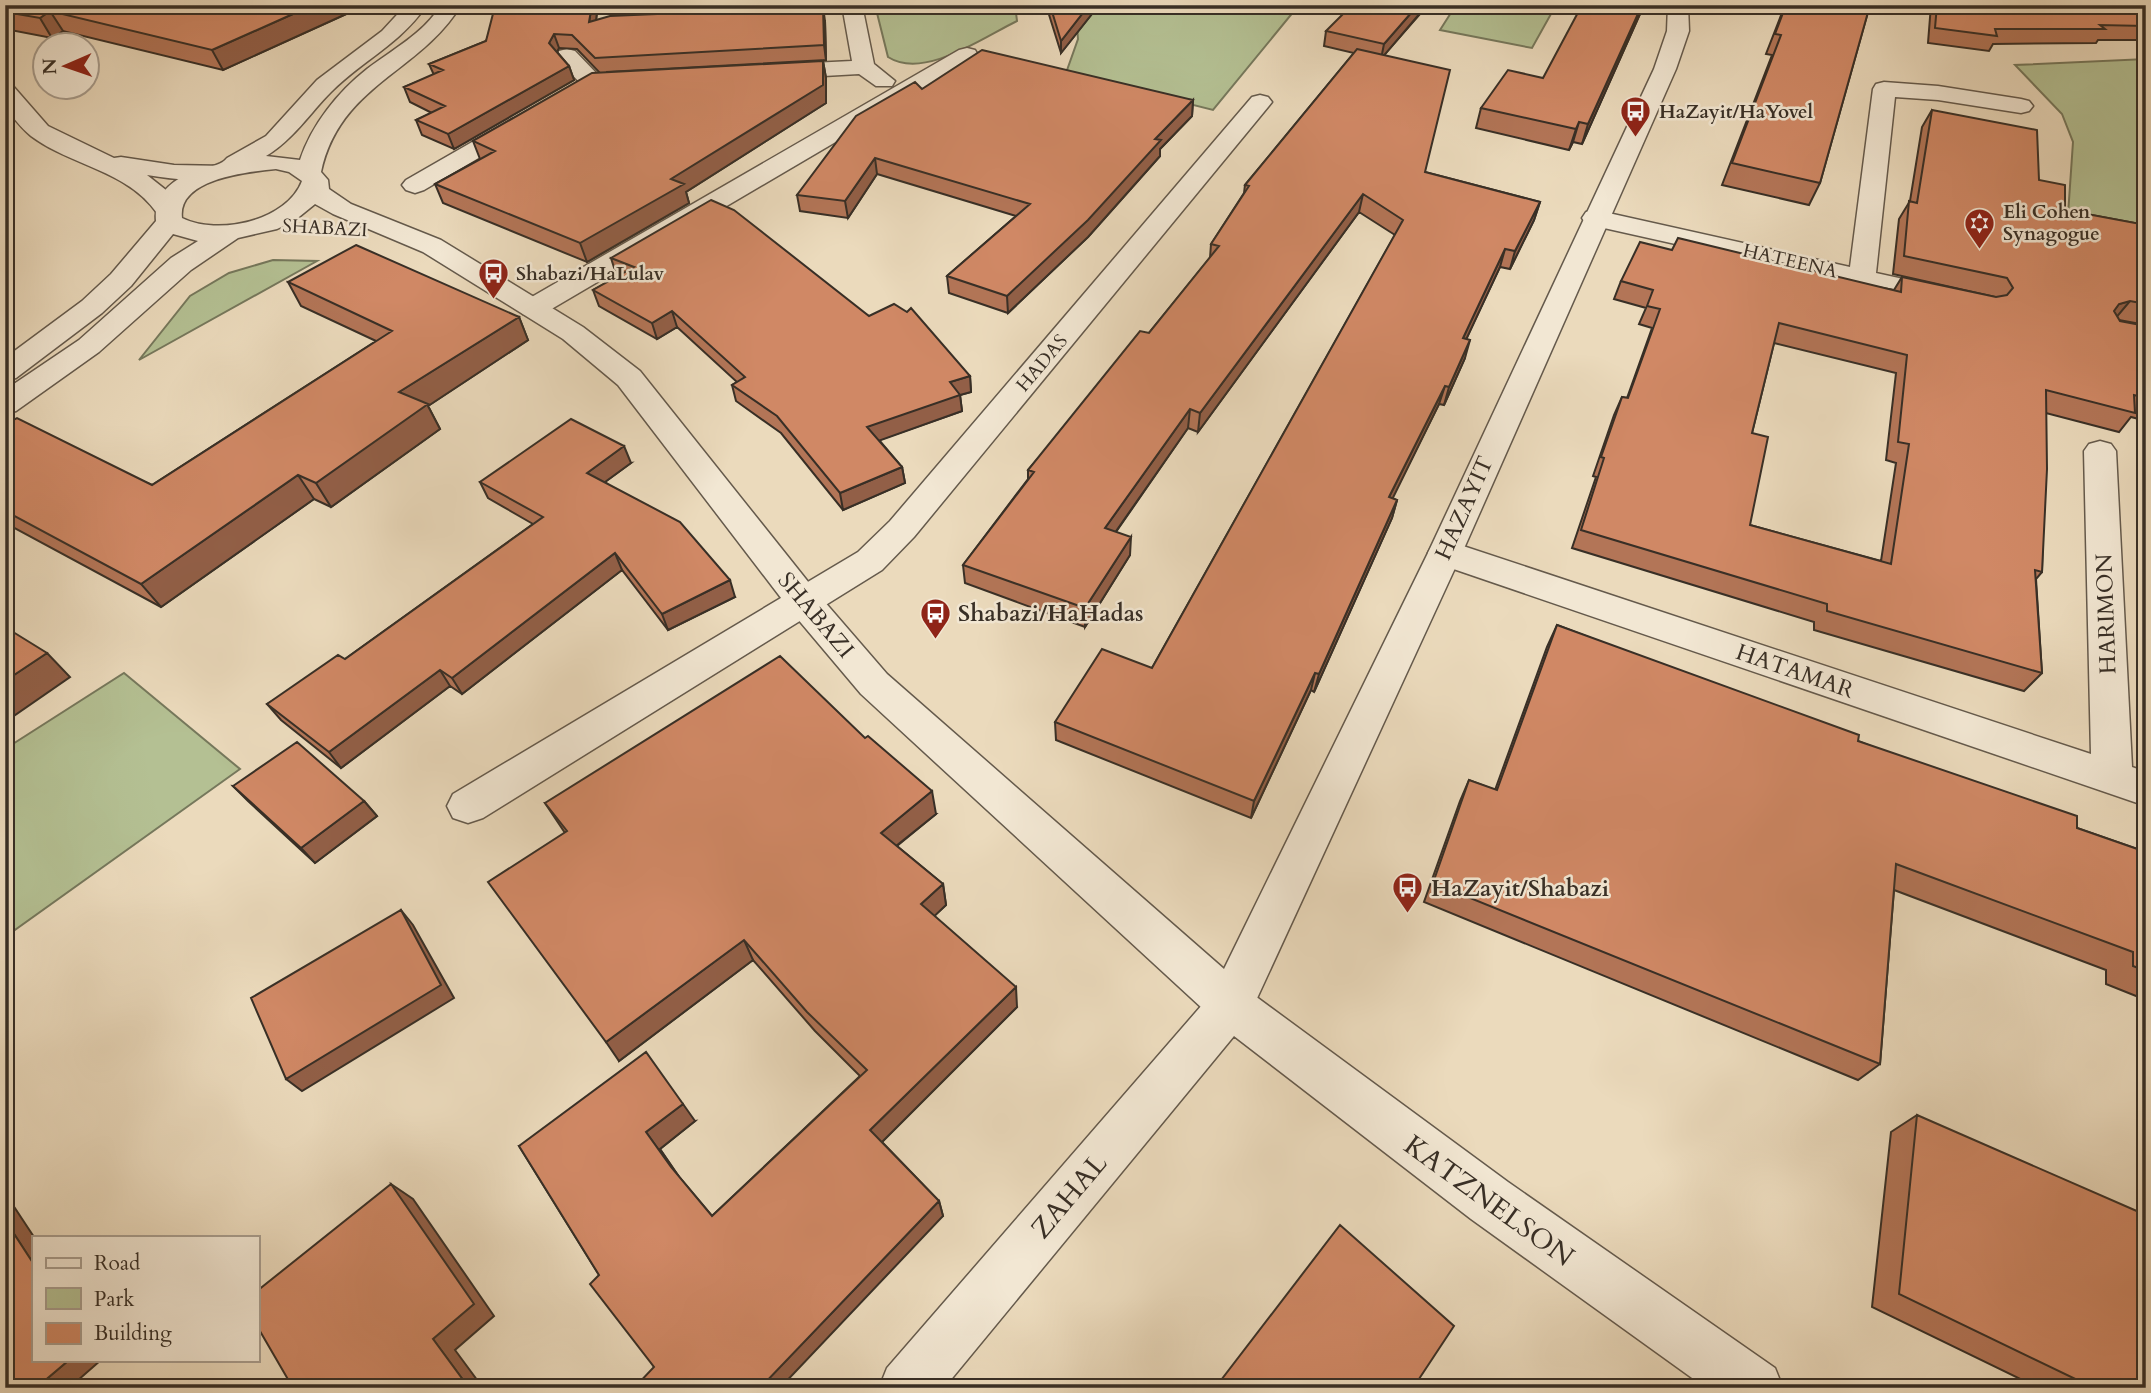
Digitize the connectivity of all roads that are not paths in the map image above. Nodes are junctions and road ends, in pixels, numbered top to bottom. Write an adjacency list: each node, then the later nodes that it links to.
1 (417, 5): 19 (street)
2 (852, 5): 7 (street)
3 (1678, 5): 23 (street, HAZAYIT)
4 (452, 6): 20 (street)
5 (967, 55): 11 (street)
6 (567, 56): 10 (street)
7 (864, 67): 8 (street); 11 (street)
8 (755, 73)
9 (619, 81): 10 (street)
10 (592, 82): 13 (street)
11 (909, 89): 28 (street)
12 (5, 90): 17 (street)
13 (569, 96)
14 (1260, 102): 33 (street, HADAS)
15 (2021, 106): 26 (street)
16 (545, 110): 21 (street)
17 (16, 121): 18 (street)
18 (102, 160): 19 (street); 22 (street)
19 (222, 170): 20 (street); 22 (street)
20 (312, 176): 24 (street); 25 (street, SHABAZI)
21 (415, 185)
22 (167, 215): 24 (street); 29 (street)
23 (1595, 218): 26 (street, HATEENA); 32 (street, HAZAYIT)
24 (238, 230): 25 (street, SHABAZI); 30 (street)
25 (405, 233): 28 (street, SHABAZI)
26 (1862, 278): 27 (street, HATEENA)
27 (1970, 302)
28 (533, 308): 33 (street, SHABAZI)
29 (5, 372)
30 (5, 404)
31 (2100, 452): 34 (street, HARIMON)
32 (1445, 552): 34 (street, HATAMAR); 36 (street, HAZAYIT)
33 (804, 602): 35 (street, HADAS); 36 (street, SHABAZI)
34 (2129, 783)
35 (468, 806)
36 (1231, 1005): 37 (street, ZAHAL); 38 (street, KATZNELSON)
37 (907, 1388)
38 (1755, 1388)

